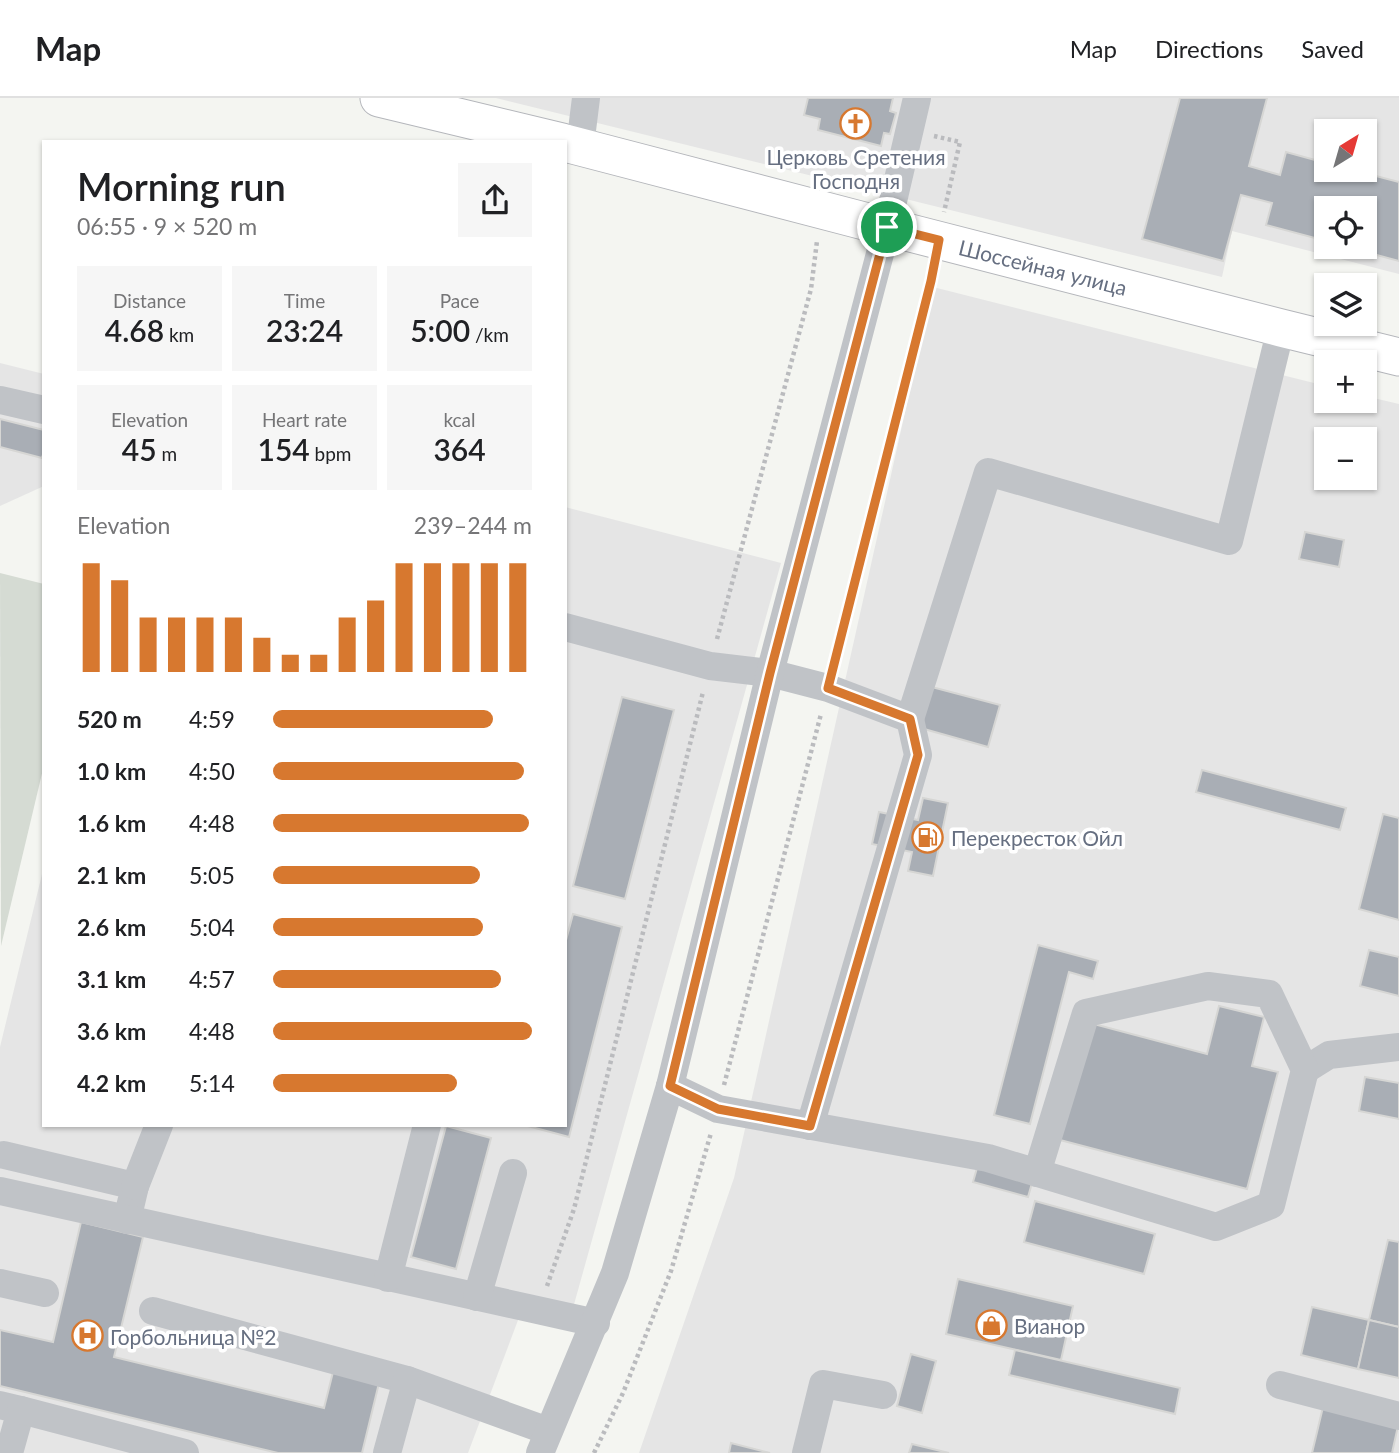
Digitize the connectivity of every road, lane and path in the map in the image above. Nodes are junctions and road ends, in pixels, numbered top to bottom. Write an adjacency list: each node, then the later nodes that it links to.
1 (379, 98): 5 (main road, Шоссейная улица)
2 (586, 98): 6 (street)
3 (916, 98): 4 (street)
4 (909, 131): 8 (street); 9 (path)
5 (552, 140)
6 (569, 144): 7 (main road, Шоссейная улица)
7 (822, 210): 8 (main road, Шоссейная улица); 15 (path)
8 (887, 227): 9 (main road, Шоссейная улица); 16 (street)
9 (939, 240): 10 (main road, Шоссейная улица); 17 (path)
10 (1281, 328): 11 (main road, Шоссейная улица); 18 (street)
11 (1399, 357)
12 (0, 400): 13 (street)
13 (42, 410)
14 (567, 628): 15 (street)
15 (710, 666): 16 (street); 36 (path)
16 (770, 673): 17 (street); 21 (street)
17 (828, 688): 18 (street); 22 (path)
18 (910, 719): 23 (street)
19 (1399, 1047): 20 (street)
20 (1305, 1070): 28 (street); 28 (street)
21 (670, 1086): 22 (street); 38 (street)
22 (718, 1109): 23 (street); 48 (path)
23 (810, 1126): 28 (street)
24 (158, 1127): 29 (street)
25 (426, 1127): 32 (street)
26 (4, 1155): 29 (street)
27 (513, 1173): 35 (street)
28 (1037, 1173)
29 (135, 1186): 31 (street)
30 (0, 1191): 31 (street)
31 (127, 1220): 32 (street)
32 (388, 1278): 35 (street)
33 (0, 1283): 34 (street)
34 (45, 1293)
35 (477, 1297): 36 (street)
36 (538, 1310): 38 (street)
37 (153, 1311): 39 (street)
38 (596, 1322): 44 (street)
39 (407, 1380): 44 (street); 47 (street)
40 (1280, 1385): 43 (street)
41 (884, 1395): 49 (street)
42 (11, 1407): 45 (street); 46 (street)
43 (1399, 1416)
44 (544, 1442)
45 (9, 1453)
46 (185, 1453)
47 (387, 1453)
48 (594, 1453)
49 (806, 1453)

